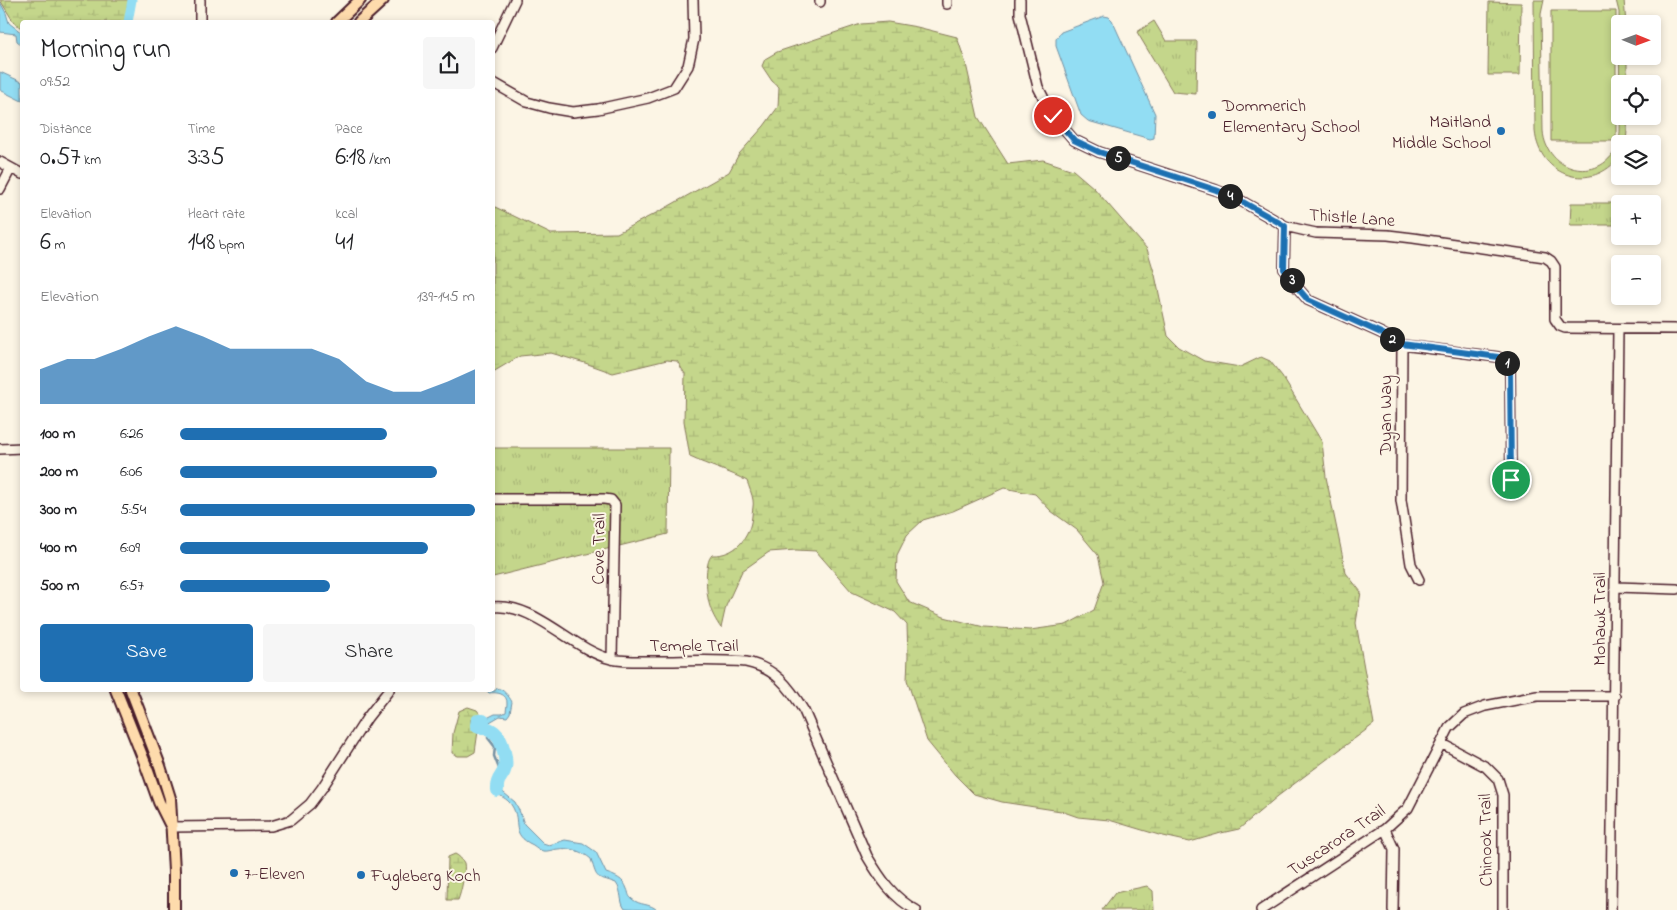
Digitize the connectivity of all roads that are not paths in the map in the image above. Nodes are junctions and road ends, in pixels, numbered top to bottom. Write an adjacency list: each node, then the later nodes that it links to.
1 (200, 0): 7 (street)
2 (360, 0): 8 (main road)
3 (383, 0): 9 (main road)
4 (515, 0): 10 (street)
5 (693, 0): 11 (street)
6 (1020, 0): 16 (street, Thistle Lane)
7 (200, 20)
8 (339, 20)
9 (361, 20)
10 (495, 42)
11 (495, 84)
12 (0, 162): 13 (street)
13 (11, 168): 14 (street); 15 (street)
14 (20, 173)
15 (0, 189)
16 (1285, 226): 17 (street, Thistle Lane); 19 (street)
17 (1618, 329): 18 (street, Thistle Lane); 25 (street, Mohawk Trail)
18 (1677, 329)
19 (1402, 344): 22 (street); 24 (street, Dyan Way)
20 (20, 448): 21 (street)
21 (0, 449)
22 (1511, 480)
23 (495, 499): 28 (street, Cove Trail)
24 (1419, 580)
25 (1616, 587): 26 (street); 32 (street, Mohawk Trail)
26 (1677, 589)
27 (495, 607): 28 (street, Temple Trail)
28 (612, 659): 37 (street, Temple Trail)
29 (117, 692): 34 (main road)
30 (132, 692): 34 (main road)
31 (387, 692): 34 (street)
32 (1615, 696): 33 (street, Tuscarora Trail); 41 (street, Mohawk Trail)
33 (1440, 743): 35 (street, Tuscarora Trail); 40 (street, Chinook Trail)
34 (171, 827): 36 (main road)
35 (1386, 829): 38 (street, Tuscarora Trail); 39 (street)
36 (174, 910)
37 (916, 910)
38 (1261, 910)
39 (1393, 910)
40 (1503, 910)
41 (1611, 910)

